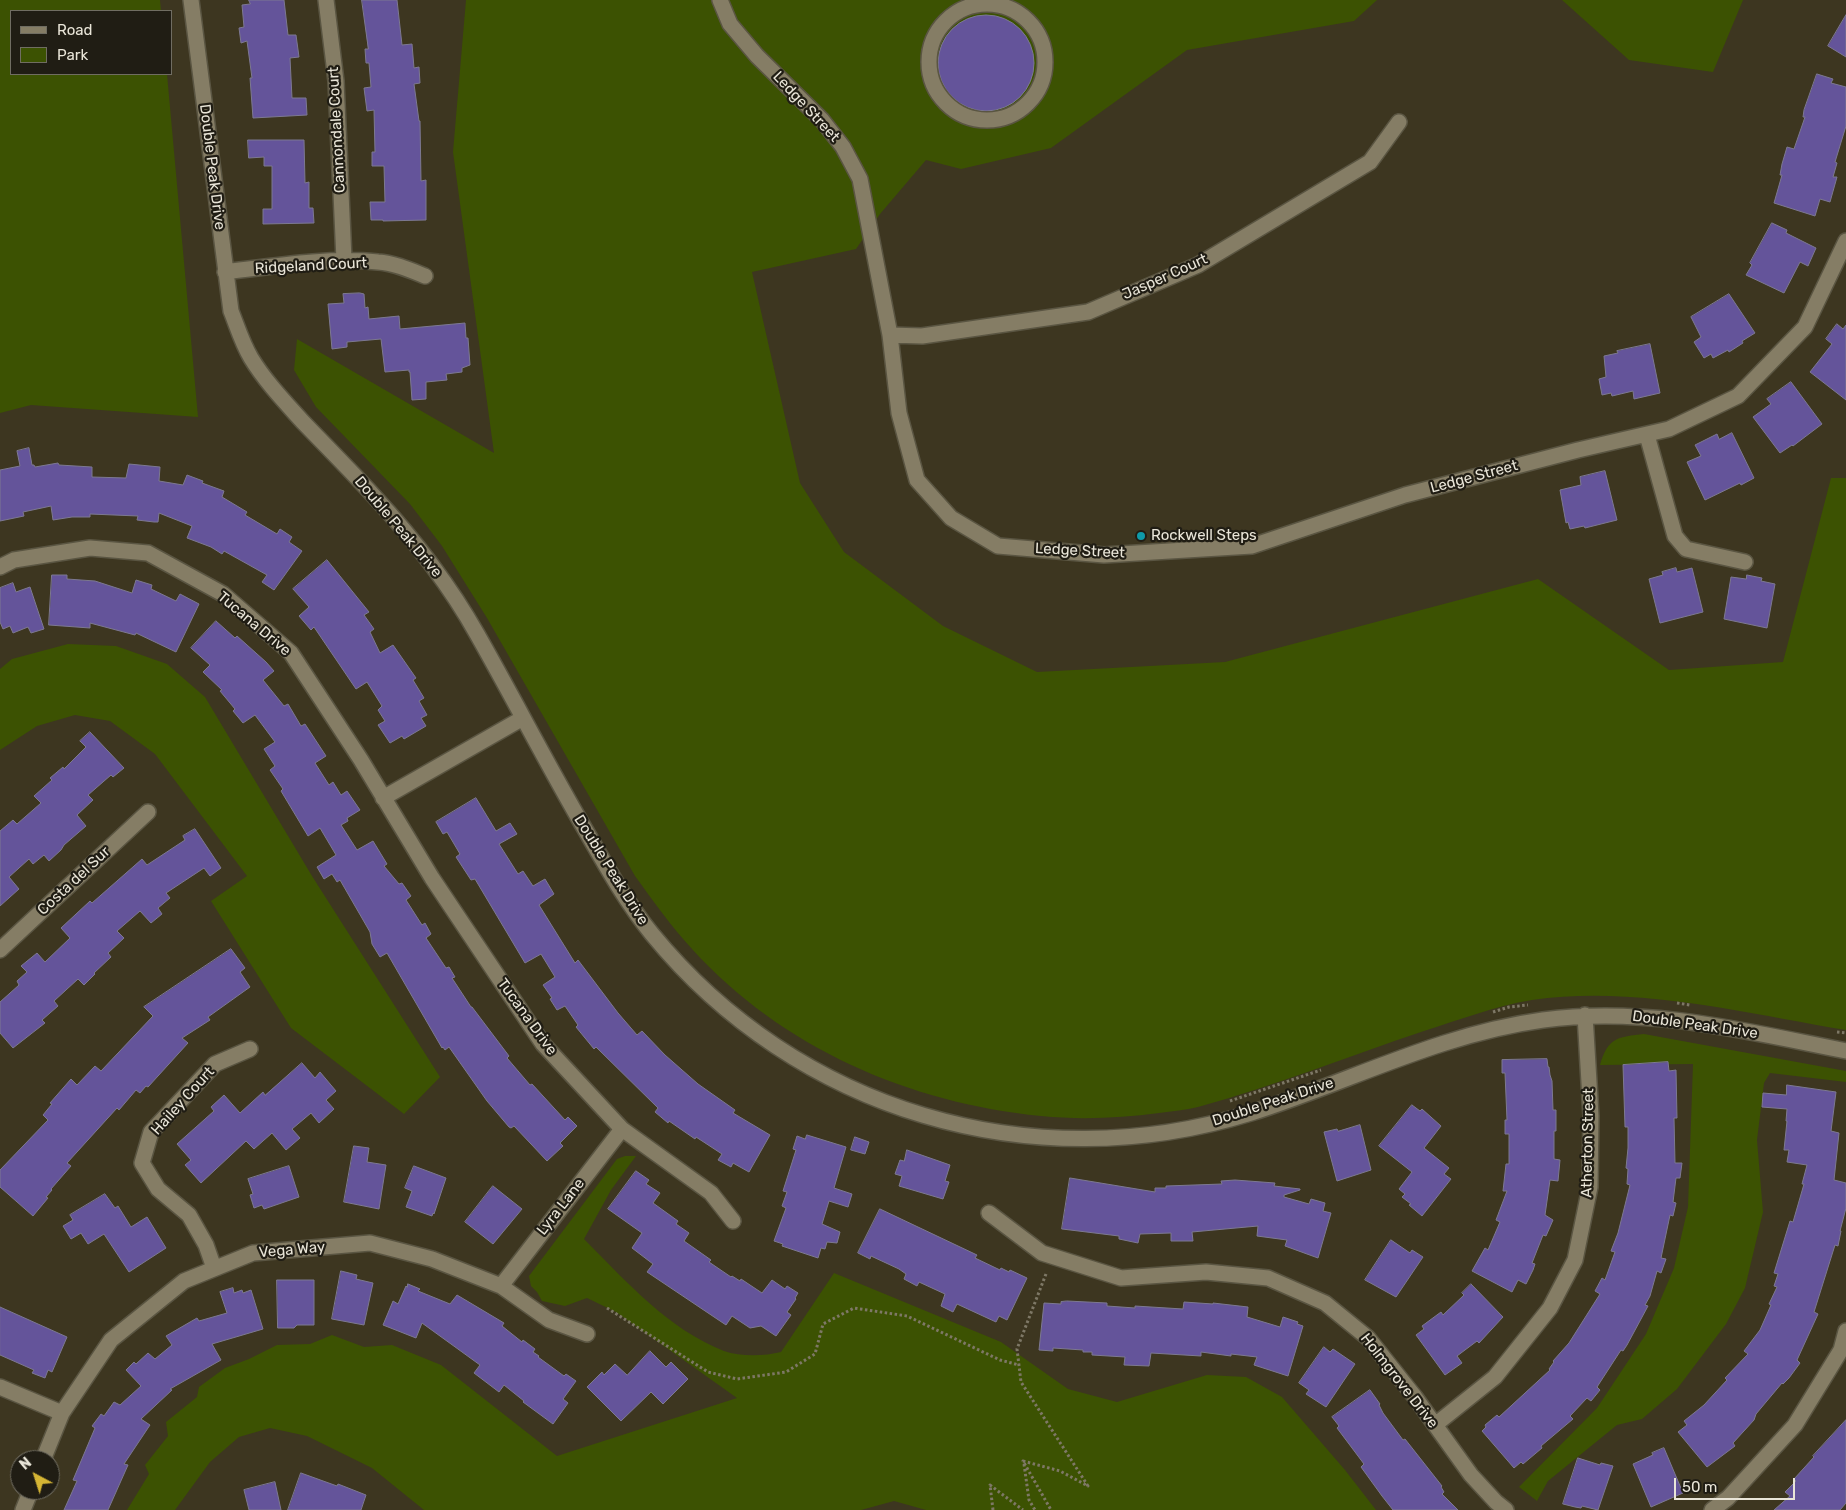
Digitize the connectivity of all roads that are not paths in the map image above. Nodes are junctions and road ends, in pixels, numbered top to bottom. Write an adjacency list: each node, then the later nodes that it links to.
1 (191, 0): 8 (street, Double Peak Drive)
2 (326, 0): 7 (street, Cannondale Court)
3 (720, 0): 10 (street, Ledge Street)
4 (953, 7): 4 (street)
5 (1399, 122): 10 (street, Jasper Court)
6 (1846, 241): 11 (street, Ledge Street)
7 (344, 260): 8 (street, Ridgeland Court); 9 (street, Ridgeland Court)
8 (225, 272): 14 (street, Double Peak Drive)
9 (425, 276)
10 (890, 336): 11 (street, Ledge Street)
11 (1647, 435): 12 (street)
12 (1745, 562)
13 (0, 567): 15 (street, Tucana Drive)
14 (523, 718): 15 (street); 18 (street, Double Peak Drive)
15 (383, 798): 21 (street, Tucana Drive)
16 (148, 812): 17 (street, Costa del Sur)
17 (0, 950)
18 (1585, 1015): 20 (street, Double Peak Drive); 30 (street, Atherton Street)
19 (250, 1049): 24 (street, Hailey Court)
20 (1846, 1050)
21 (622, 1129): 23 (street, Tucana Drive); 25 (street, Lyra Lane)
22 (989, 1213): 30 (street, Holmgrove Drive)
23 (733, 1221)
24 (214, 1268): 25 (street, Vega Way); 29 (street, Vega Way)
25 (500, 1286): 27 (street, Vega Way)
26 (1846, 1331): 33 (street)
27 (587, 1334)
28 (0, 1387): 29 (street)
29 (62, 1413): 31 (street, Vega Way)
30 (1435, 1425): 32 (street, Holmgrove Drive)
31 (47, 1450)
32 (1506, 1510)
33 (1712, 1510)

